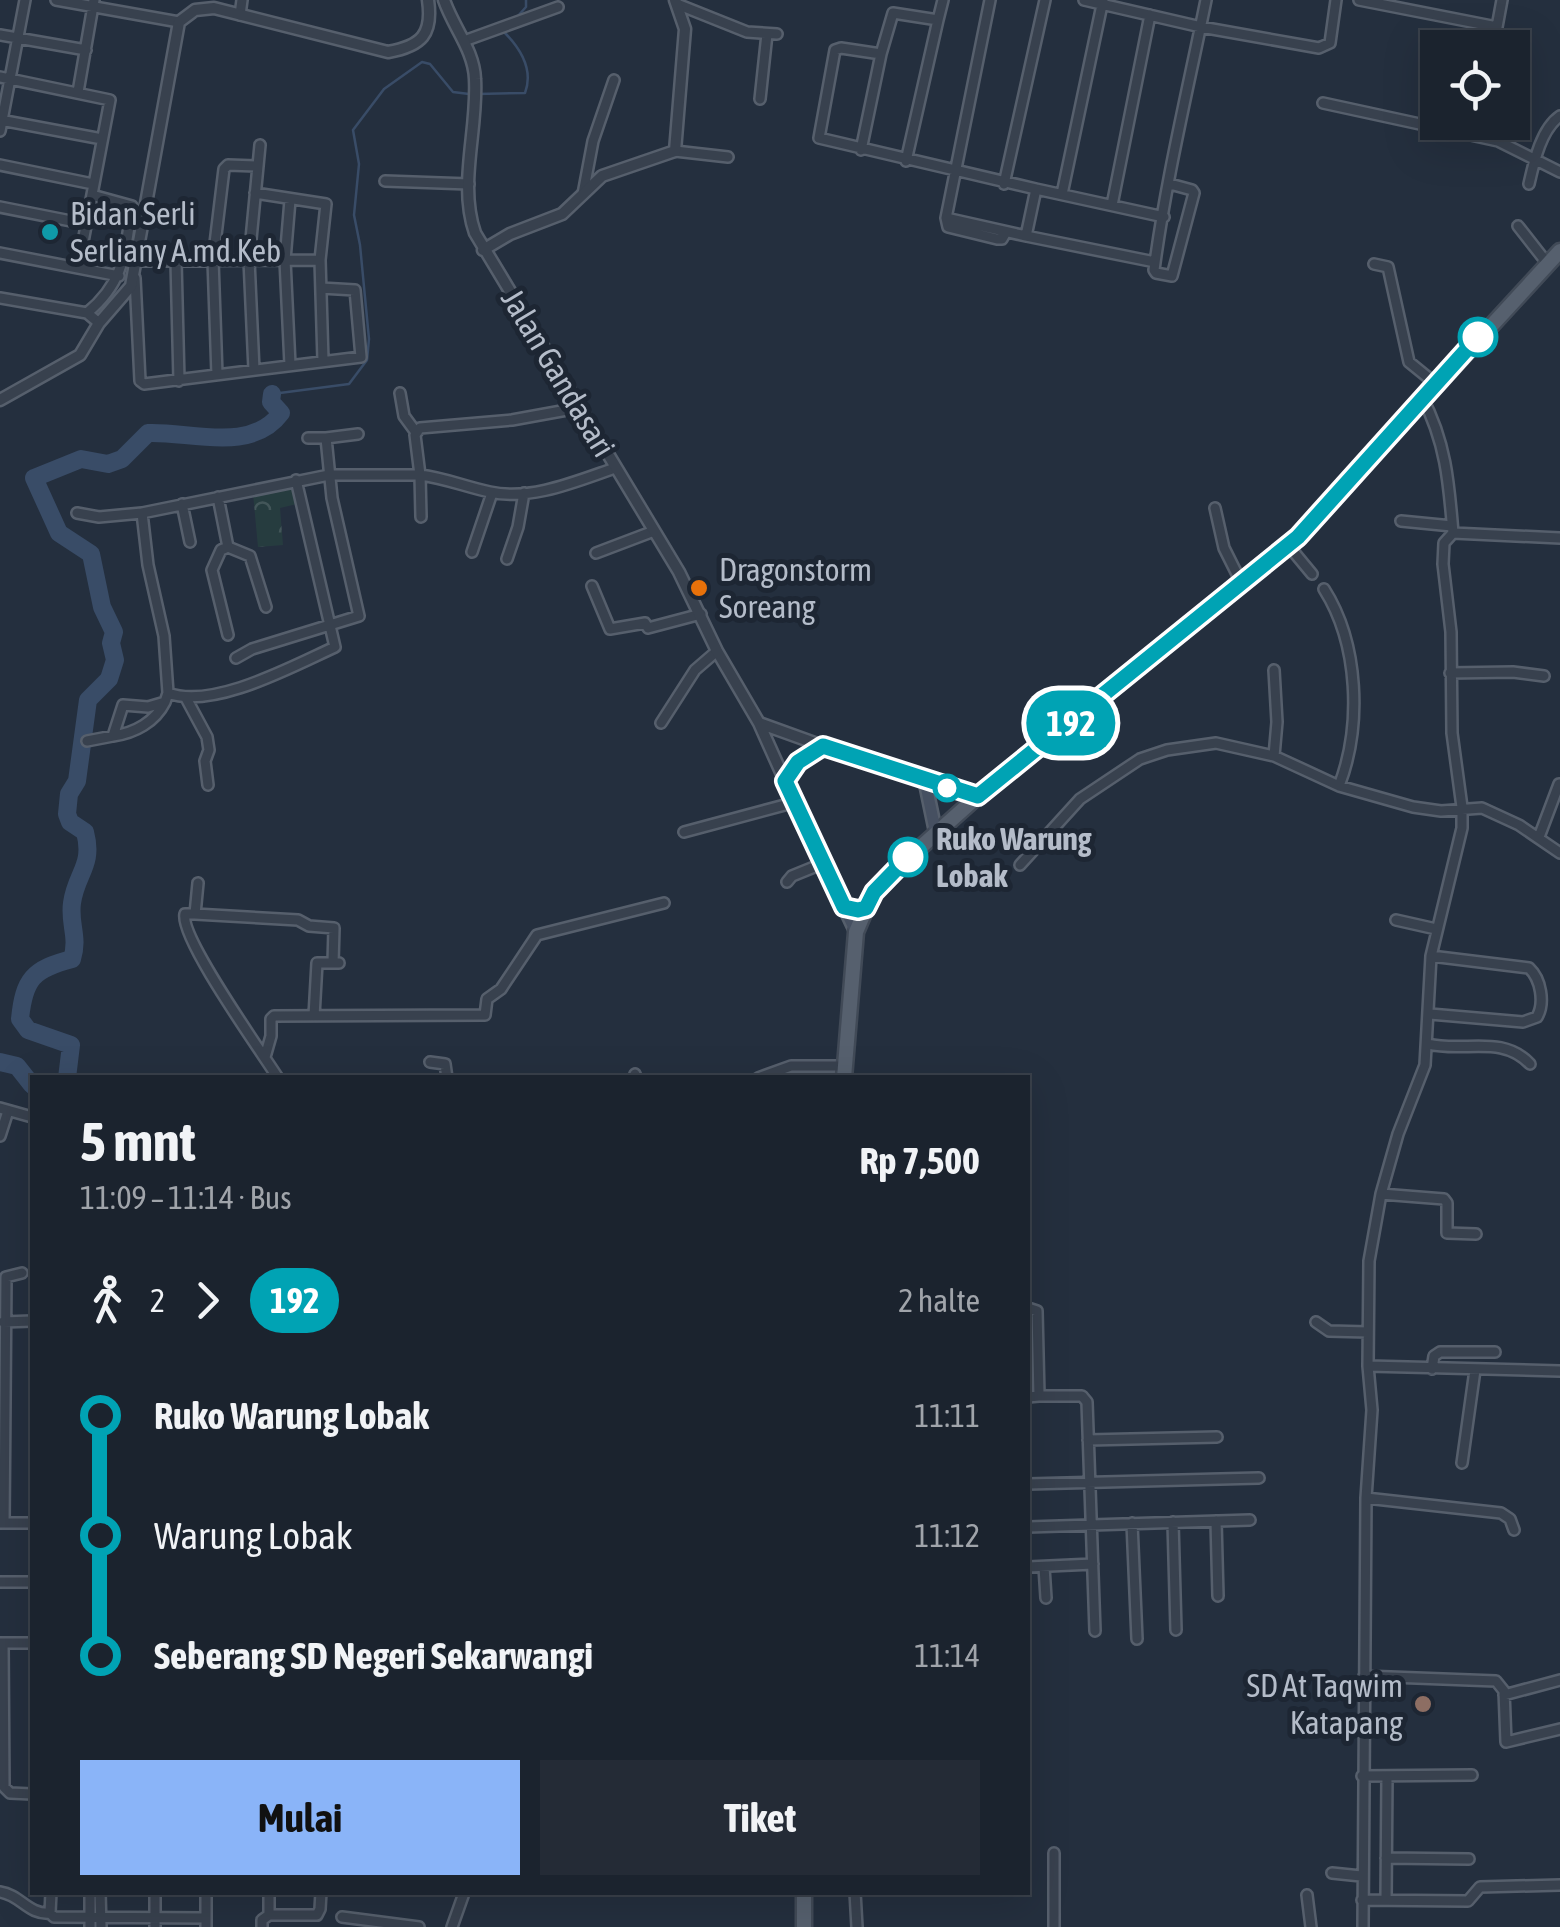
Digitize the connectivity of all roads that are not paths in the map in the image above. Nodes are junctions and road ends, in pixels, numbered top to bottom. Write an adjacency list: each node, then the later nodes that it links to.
1 (25, 0): 26 (street)
2 (56, 0): 16 (street)
3 (242, 0): 18 (street)
4 (428, 0): 18 (street)
5 (444, 0): 27 (street, Jalan Gandasari)
6 (942, 0): 20 (street)
7 (990, 0): 46 (street)
8 (1044, 0): 50 (street)
9 (1084, 0): 15 (street)
10 (1206, 0): 22 (street)
11 (1336, 0): 22 (street)
12 (1358, 0): 23 (street)
13 (1502, 0): 23 (street)
14 (676, 2): 33 (street); 40 (street)
15 (1103, 2): 19 (street); 57 (street)
16 (94, 3): 21 (street); 28 (street)
17 (558, 8): 27 (street)
18 (240, 15): 21 (street)
19 (1150, 15): 22 (street); 59 (street)
20 (938, 20): 29 (street); 43 (street)
21 (179, 22): 68 (street)
22 (1201, 27): 51 (street)
23 (1496, 27): 24 (street)
24 (1496, 30)
25 (0, 34): 26 (street)
26 (18, 38): 28 (street); 30 (street)
27 (464, 42): 49 (street, Jalan Gandasari)
28 (86, 50): 32 (street)
29 (881, 54): 39 (street); 39 (street)
30 (5, 78): 32 (street); 36 (street)
31 (614, 80): 56 (street)
32 (78, 92): 37 (street)
33 (760, 100)
34 (1323, 103): 42 (street)
35 (1560, 116): 42 (street)
36 (1, 124): 37 (street)
37 (102, 140): 53 (street)
38 (260, 145): 45 (street)
39 (861, 150): 43 (street)
40 (676, 151): 41 (street); 56 (street)
41 (728, 158)
42 (1535, 160): 47 (street); 52 (street)
43 (906, 161): 46 (street)
44 (0, 166): 53 (street)
45 (258, 166): 55 (street); 70 (street)
46 (955, 172): 50 (street); 64 (street)
47 (1560, 172)
48 (385, 181): 49 (street)
49 (468, 184): 65 (street, Jalan Gandasari)
50 (1004, 184): 54 (street)
51 (1170, 184): 61 (street); 74 (street)
52 (1529, 184)
53 (92, 189): 62 (street); 68 (street)
54 (1036, 189): 57 (street); 64 (street)
55 (256, 193): 58 (street); 71 (street)
56 (582, 194): 65 (street)
57 (1062, 194): 59 (street)
58 (290, 200): 72 (street); 73 (street)
59 (1112, 205): 61 (street)
60 (0, 207): 62 (street)
61 (1164, 217): 74 (street)
62 (86, 224): 77 (street)
63 (1518, 226): 75 (street)
64 (1026, 236): 74 (street)
65 (484, 250): 93 (street, Jalan Gandasari)
66 (1560, 252): 75 (main road)
67 (0, 253): 77 (street)
68 (130, 259): 69 (street); 78 (street); 79 (street)
69 (176, 260): 70 (street); 88 (street)
70 (213, 260): 71 (street); 87 (street)
71 (249, 260): 72 (street); 86 (street)
72 (286, 260): 73 (street); 85 (street)
73 (320, 260): 80 (street)
74 (1155, 262)
75 (1547, 262): 89 (main road)
76 (1374, 264): 89 (street)
77 (78, 268): 79 (street)
78 (134, 275): 83 (street); 88 (street)
79 (119, 276): 82 (street)
80 (321, 288): 84 (street); 84 (street)
81 (0, 298): 82 (street)
82 (87, 313): 83 (street)
83 (98, 323): 92 (street)
84 (324, 361): 85 (street)
85 (290, 366): 86 (street)
86 (254, 370): 87 (street)
87 (216, 376): 88 (street)
88 (179, 381)
89 (1436, 384): 91 (main road)
90 (400, 394): 94 (street)
91 (1422, 397): 111 (street); 115 (main road)
92 (0, 400)
93 (578, 408): 94 (street); 98 (street, Jalan Gandasari)
94 (415, 432): 100 (street)
95 (358, 434): 97 (street)
96 (308, 438): 97 (street)
97 (326, 438): 99 (street)
98 (615, 468): 103 (street); 112 (street, Jalan Gandasari)
99 (329, 475): 100 (street); 101 (street); 126 (street)
100 (420, 475): 102 (street); 109 (street)
101 (296, 480): 104 (street); 126 (street)
102 (492, 493): 103 (street); 117 (street)
103 (524, 494): 119 (street)
104 (218, 497): 105 (street); 116 (street)
105 (182, 504): 107 (street); 114 (street)
106 (1215, 508): 121 (street)
107 (142, 512): 108 (street); 133 (street)
108 (77, 513)
109 (421, 517)
110 (1401, 521): 111 (street)
111 (1452, 530): 113 (street); 131 (street)
112 (654, 531): 118 (street); 125 (street, Jalan Gandasari)
113 (1560, 538)
114 (190, 542)
115 (1288, 546): 120 (street); 121 (main road)
116 (228, 547): 124 (street); 127 (street)
117 (472, 552)
118 (596, 553)
119 (507, 559)
120 (1312, 574)
121 (1241, 582): 146 (main road)
122 (592, 586): 125 (street)
123 (1324, 589): 141 (street)
124 (266, 607)
125 (700, 614): 128 (street, Jalan Gandasari)
126 (330, 628): 129 (street); 134 (street)
127 (228, 635)
128 (718, 650): 135 (street); 136 (street, Jalan Gandasari)
129 (236, 658)
130 (1274, 670): 140 (street)
131 (1450, 673): 132 (street); 148 (street)
132 (1544, 676)
133 (166, 698): 134 (street); 137 (street); 137 (street)
134 (186, 698): 145 (street)
135 (661, 722)
136 (759, 723): 139 (street); 142 (street, Jalan Gandasari)
137 (113, 736): 138 (street)
138 (88, 741)
139 (823, 746): 142 (main road); 143 (main road)
140 (1274, 751): 141 (street); 154 (street)
141 (1342, 779): 148 (street)
142 (785, 781): 147 (main road)
143 (925, 781): 146 (main road); 151 (main road)
144 (1558, 784): 150 (street)
145 (208, 786)
146 (978, 796): 151 (main road)
147 (796, 802): 149 (street); 153 (main road)
148 (1461, 802): 150 (street); 162 (street)
149 (684, 832)
150 (1541, 833): 152 (street)
151 (936, 834): 159 (main road)
152 (1560, 853)
153 (824, 863): 155 (street); 158 (main road)
154 (1020, 866)
155 (787, 882)
156 (198, 883): 160 (street)
157 (664, 902): 166 (street)
158 (844, 907): 159 (main road); 163 (main road)
159 (866, 908): 163 (main road)
160 (195, 914): 166 (street); 168 (street)
161 (1396, 920): 162 (street)
162 (1436, 929): 164 (street)
163 (856, 932): 171 (main road)
164 (1431, 956): 165 (street); 165 (street)
165 (1430, 1014): 167 (street)
166 (314, 1016): 168 (street)
167 (1428, 1044): 170 (street); 178 (street)
168 (265, 1057): 172 (street)
169 (430, 1062): 173 (street)
170 (1530, 1064)
171 (844, 1072): 174 (street)
172 (276, 1075)
173 (447, 1075)
174 (767, 1075)
175 (4, 1110): 176 (street); 177 (street)
176 (30, 1116)
177 (0, 1136)
178 (1381, 1194): 179 (street); 185 (street)
179 (1476, 1234)
180 (22, 1273): 182 (street)
181 (1030, 1309): 191 (street)
182 (2, 1322): 183 (street); 203 (street)
183 (30, 1322)
184 (1316, 1322): 185 (street)
185 (1368, 1332): 187 (street)
186 (1495, 1352): 188 (street)
187 (1368, 1366): 188 (street); 198 (street)
188 (1432, 1368): 189 (street)
189 (1476, 1370): 190 (street); 194 (street)
190 (1560, 1371)
191 (1033, 1396): 193 (street)
192 (1218, 1437): 193 (street)
193 (1088, 1440): 196 (street)
194 (1462, 1463)
195 (1259, 1478): 196 (street)
196 (1090, 1482): 197 (street); 205 (street)
197 (1030, 1484)
198 (1366, 1498): 207 (street); 220 (street)
199 (1250, 1520): 200 (street)
200 (1216, 1521): 202 (street); 213 (street)
201 (30, 1522): 203 (street)
202 (1173, 1522): 204 (street); 215 (street)
203 (2, 1523)
204 (1132, 1523): 205 (street); 217 (street)
205 (1091, 1524): 206 (street); 208 (street)
206 (1030, 1526)
207 (1514, 1530)
208 (1092, 1564): 209 (street); 216 (street)
209 (1044, 1566): 210 (street); 214 (street)
210 (1030, 1567)
211 (0, 1582): 212 (street)
212 (30, 1582)
213 (1218, 1596)
214 (1046, 1598)
215 (1176, 1630)
216 (1095, 1632)
217 (1137, 1639)
218 (2, 1643): 219 (street); 227 (street)
219 (30, 1644)
220 (1364, 1676): 222 (street); 225 (street)
221 (1560, 1680): 222 (street)
222 (1504, 1695): 223 (street)
223 (1560, 1729)
224 (1472, 1775): 226 (street)
225 (1362, 1776): 226 (street); 228 (street)
226 (1387, 1776): 229 (street)
227 (30, 1794)
228 (1361, 1841): 229 (street); 234 (street)
229 (1386, 1841): 231 (street)
230 (1054, 1853): 262 (street)
231 (1386, 1858): 232 (street); 249 (street)
232 (1469, 1859)
233 (1332, 1873): 234 (street)
234 (1361, 1876): 248 (street)
235 (1560, 1885): 249 (street)
236 (0, 1892): 250 (street)
237 (51, 1895): 250 (street)
238 (90, 1895): 254 (street)
239 (100, 1895): 254 (street)
240 (156, 1895): 255 (street)
241 (206, 1895): 256 (street)
242 (269, 1895): 251 (street)
243 (321, 1895): 253 (street)
244 (804, 1895): 260 (main road)
245 (855, 1895): 261 (street)
246 (1308, 1895): 263 (street)
247 (463, 1896): 259 (street)
248 (1362, 1900): 249 (street); 264 (street)
249 (1386, 1900)
250 (50, 1913): 254 (street)
251 (269, 1915): 253 (street); 257 (street)
252 (342, 1917): 258 (street)
253 (312, 1921)
254 (95, 1923): 255 (street)
255 (155, 1923): 256 (street)
256 (206, 1923)
257 (262, 1927)
258 (418, 1927)
259 (452, 1927)
260 (804, 1927)
261 (857, 1927)
262 (1054, 1927)
263 (1311, 1927)
264 (1363, 1927)

